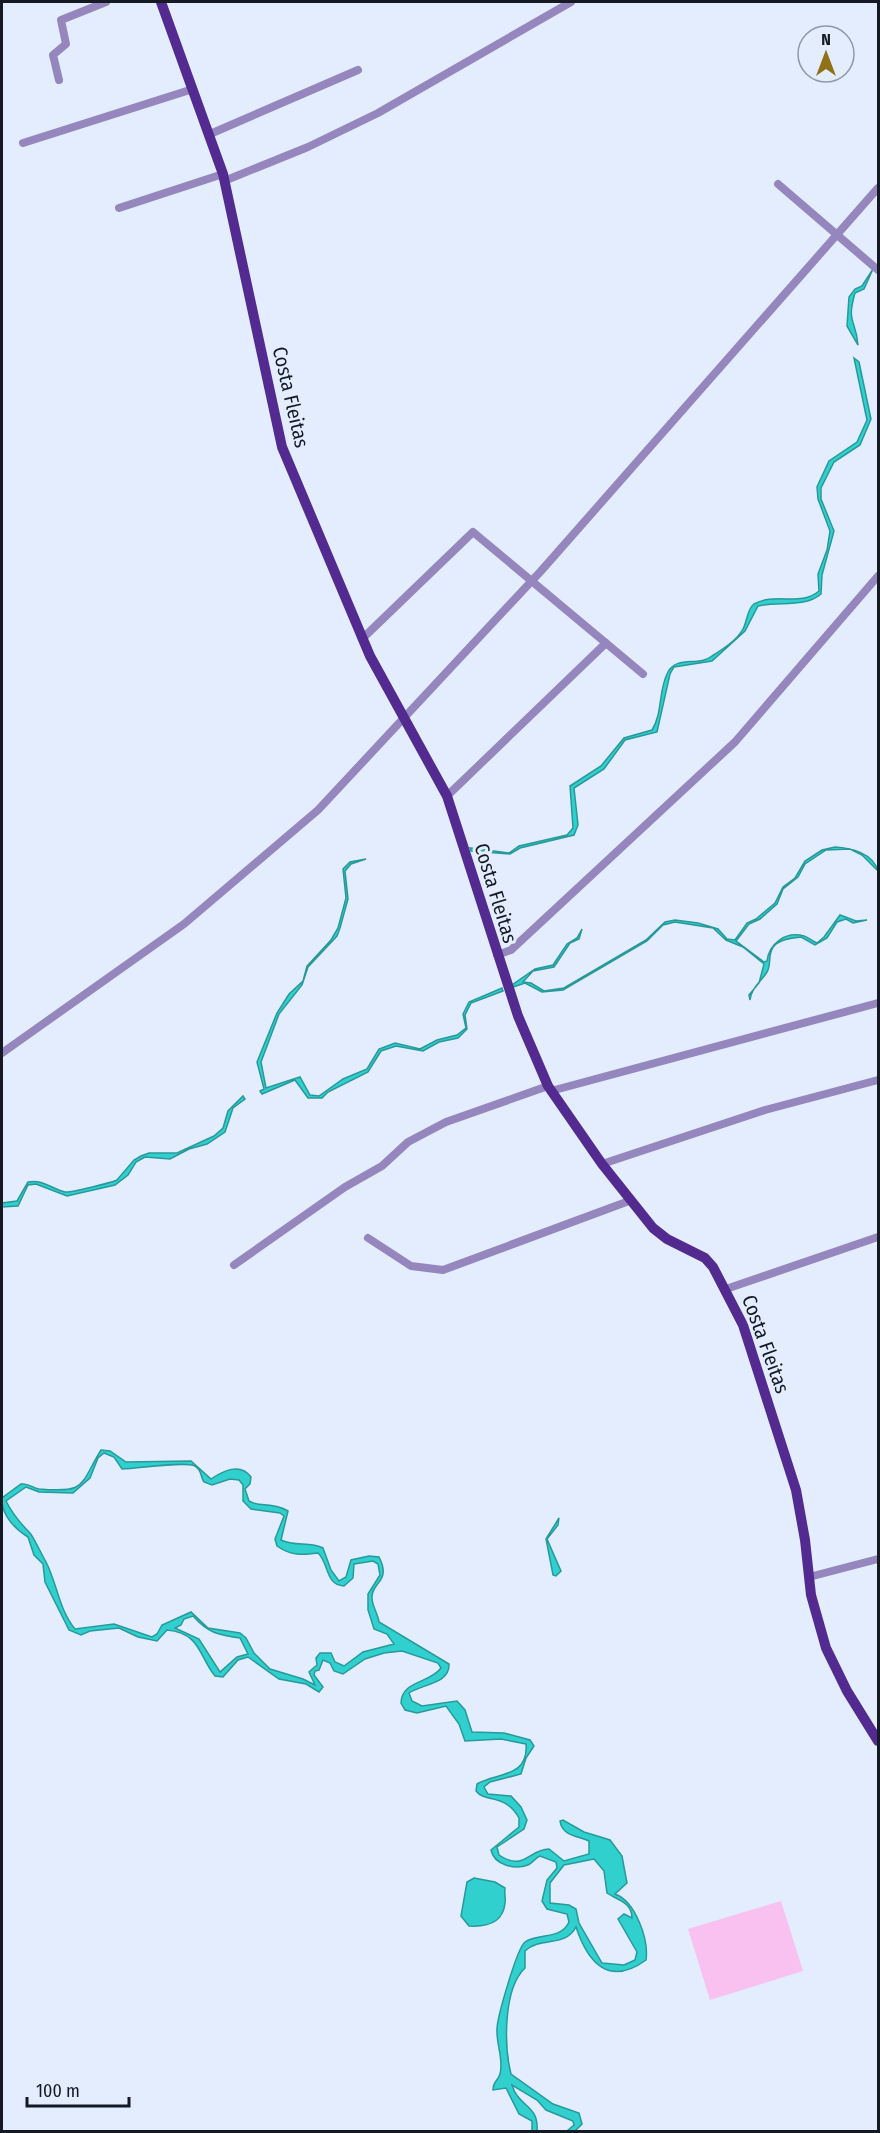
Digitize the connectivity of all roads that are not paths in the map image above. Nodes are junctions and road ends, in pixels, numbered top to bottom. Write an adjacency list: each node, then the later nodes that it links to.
1 (106, 2): 5 (street)
2 (161, 2): 6 (main road, Costa Fleitas)
3 (571, 2): 9 (street)
4 (358, 70): 7 (street)
5 (59, 81)
6 (193, 89): 7 (main road, Costa Fleitas); 8 (street)
7 (210, 134): 9 (main road, Costa Fleitas)
8 (23, 143)
9 (224, 178): 12 (street); 17 (main road, Costa Fleitas)
10 (778, 184): 13 (street)
11 (879, 188): 13 (street)
12 (119, 208)
13 (837, 235): 14 (street); 16 (street)
14 (879, 270)
15 (879, 576): 22 (street)
16 (532, 581): 17 (street); 18 (street); 20 (street)
17 (362, 639): 20 (main road, Costa Fleitas)
18 (606, 643): 19 (street); 21 (street)
19 (643, 674)
20 (405, 717): 21 (main road, Costa Fleitas); 24 (street)
21 (447, 796): 22 (main road, Costa Fleitas)
22 (497, 955): 26 (main road, Costa Fleitas)
23 (879, 1003): 26 (street)
24 (2, 1053)
25 (879, 1080): 27 (street)
26 (549, 1088): 27 (main road, Costa Fleitas); 31 (street)
27 (602, 1164): 28 (main road, Costa Fleitas)
28 (629, 1201): 30 (street); 32 (main road, Costa Fleitas)
29 (879, 1237): 32 (street)
30 (368, 1238)
31 (234, 1265)
32 (726, 1289): 34 (main road, Costa Fleitas)
33 (879, 1559): 34 (street)
34 (809, 1577): 35 (main road, Costa Fleitas)
35 (879, 1741)

